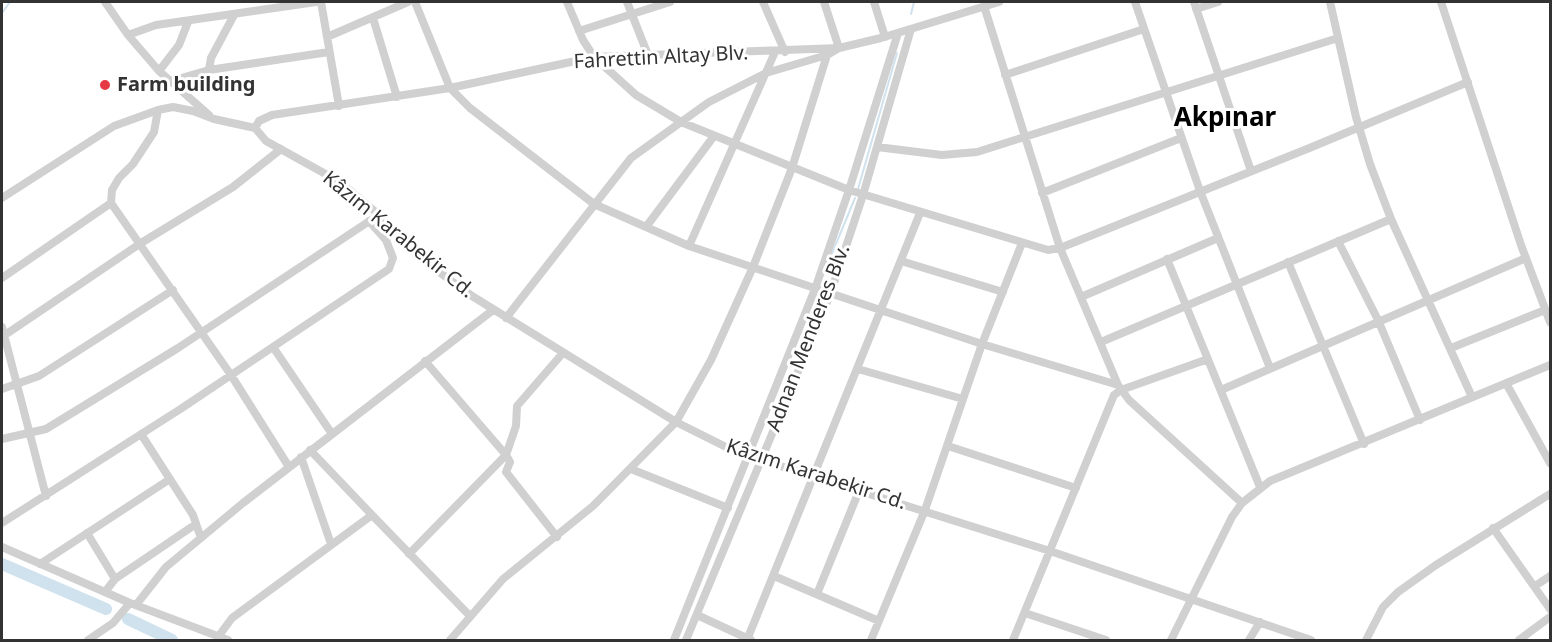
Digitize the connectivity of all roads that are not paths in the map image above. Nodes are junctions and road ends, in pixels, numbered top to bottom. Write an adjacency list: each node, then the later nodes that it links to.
1 (105, 2): 26 (street)
2 (319, 2): 19 (street); 27 (street)
3 (408, 2): 20 (street)
4 (416, 2): 44 (street)
5 (567, 2): 24 (street)
6 (627, 2): 18 (street)
7 (670, 2): 18 (street)
8 (763, 2): 33 (street)
9 (824, 2): 30 (street)
10 (874, 2): 28 (street)
11 (999, 2): 17 (street, Fahrettin Altay Blv.)
12 (1135, 2): 23 (street)
13 (1218, 2): 16 (street)
14 (1330, 2): 29 (street)
15 (1441, 2): 43 (street)
16 (1195, 5): 41 (street)
17 (984, 6): 22 (street, Fahrettin Altay Blv.); 40 (street)
18 (631, 14): 24 (street); 34 (street)
19 (234, 15): 21 (street); 37 (street)
20 (373, 18): 27 (street); 46 (street)
21 (188, 22): 26 (street); 38 (street)
22 (911, 28): 25 (street, Fahrettin Altay Blv.); 57 (street, Adnan Menderes Blv.)
23 (1144, 29): 40 (street); 45 (street)
24 (579, 31): 36 (street)
25 (898, 33): 28 (street, Fahrettin Altay Blv.); 61 (street, Adnan Menderes Blv.)
26 (128, 35): 38 (street)
27 (327, 37): 31 (street)
28 (885, 37): 30 (street, Fahrettin Altay Blv.)
29 (1338, 38): 41 (street); 51 (street)
30 (839, 48): 33 (street, Fahrettin Altay Blv.); 35 (street)
31 (329, 52): 37 (street); 47 (street)
32 (775, 52): 33 (street, Fahrettin Altay Blv.); 34 (street, Fahrettin Altay Blv.); 39 (street)
33 (785, 52)
34 (648, 55): 36 (street, Fahrettin Altay Blv.)
35 (827, 55): 39 (street); 59 (street)
36 (594, 57): 44 (street, Fahrettin Altay Blv.); 50 (street)
37 (209, 70): 42 (street)
38 (159, 71): 42 (street)
39 (766, 73): 50 (street); 56 (street)
40 (1005, 75): 54 (street)
41 (1218, 75): 45 (street); 60 (street)
42 (171, 81): 49 (street)
43 (1468, 82): 51 (street); 79 (street)
44 (450, 88): 46 (street, Fahrettin Altay Blv.); 67 (street)
45 (1165, 91): 54 (street); 55 (street)
46 (396, 97): 47 (street, Fahrettin Altay Blv.)
47 (339, 105): 52 (street, Fahrettin Altay Blv.)
48 (158, 110): 49 (street); 65 (street); 66 (street)
49 (214, 119): 52 (street)
50 (681, 122): 53 (street); 67 (street)
51 (1359, 126): 60 (street); 70 (street)
52 (255, 128): 58 (street, Kâzım Karabekir Cd.)
53 (714, 136): 56 (street); 72 (street)
54 (1025, 138): 57 (street); 63 (street)
55 (1181, 138): 62 (street); 63 (street)
56 (735, 145): 59 (street); 77 (street)
57 (877, 147): 64 (street, Adnan Menderes Blv.)
58 (281, 149): 69 (street, Kâzım Karabekir Cd.); 75 (street)
59 (792, 168): 61 (street); 83 (street)
60 (1251, 171): 62 (street)
61 (849, 190): 64 (street); 86 (street, Adnan Menderes Blv.)
62 (1200, 191): 73 (street); 78 (street)
63 (1042, 193): 78 (street)
64 (863, 195): 68 (street); 89 (street, Adnan Menderes Blv.)
65 (2, 198)
66 (111, 204): 75 (street); 84 (street)
67 (594, 204): 72 (street); 96 (street)
68 (920, 213): 76 (street); 81 (street)
69 (379, 215): 71 (street); 93 (street, Kâzım Karabekir Cd.)
70 (1391, 219): 74 (street); 91 (street)
71 (369, 221): 99 (street); 104 (street)
72 (646, 227): 77 (street)
73 (1218, 238): 80 (street); 85 (street)
74 (1338, 241): 82 (street); 97 (street)
75 (141, 243): 87 (street); 100 (street)
76 (1022, 243): 78 (street); 88 (street)
77 (689, 246): 83 (street)
78 (1060, 248): 90 (street)
79 (1526, 258): 91 (street); 94 (street)
80 (1167, 259): 90 (street); 92 (street)
81 (901, 261): 88 (street); 95 (street)
82 (1288, 262): 85 (street); 103 (street)
83 (753, 267): 86 (street); 121 (street)
84 (2, 278)
85 (1236, 284): 92 (street); 110 (street)
86 (815, 289): 89 (street); 131 (street, Adnan Menderes Blv.)
87 (173, 290): 99 (street); 114 (street)
88 (1003, 292): 102 (street)
89 (830, 295): 95 (street); 132 (street, Adnan Menderes Blv.)
90 (1081, 297): 101 (street)
91 (1428, 299): 97 (street); 105 (street)
92 (1186, 305): 101 (street); 107 (street)
93 (493, 310): 96 (street, Kâzım Karabekir Cd.); 108 (street)
94 (1545, 310): 98 (street); 105 (street)
95 (882, 312): 102 (street); 111 (street)
96 (506, 318): 106 (street, Kâzım Karabekir Cd.)
97 (1378, 320): 103 (street); 120 (street)
98 (1551, 322)
99 (202, 332): 112 (street); 122 (street)
100 (2, 333): 114 (street)
101 (1101, 342): 115 (street)
102 (982, 344): 115 (street); 119 (street)
103 (1323, 344): 110 (street); 126 (street)
104 (273, 347): 112 (street); 124 (street)
105 (1450, 348): 118 (street)
106 (562, 354): 121 (street, Kâzım Karabekir Cd.); 129 (street)
107 (1208, 359): 115 (street); 117 (street)
108 (425, 361): 124 (street); 129 (street)
109 (1551, 365): 113 (street)
110 (1270, 368): 117 (street)
111 (858, 369): 119 (street); 136 (street)
112 (231, 375): 123 (street); 134 (street)
113 (1506, 383): 118 (street); 133 (street)
114 (16, 384): 116 (street); 122 (street)
115 (1119, 387): 139 (street); 143 (street)
116 (2, 389)
117 (1221, 390): 138 (street)
118 (1472, 397): 120 (street)
119 (963, 399): 127 (street)
120 (1420, 420): 126 (street)
121 (676, 422): 131 (street, Kâzım Karabekir Cd.); 135 (street)
122 (29, 434): 125 (street); 142 (street)
123 (141, 434): 137 (street); 142 (street)
124 (332, 434): 128 (street)
125 (2, 439)
126 (1364, 444): 138 (street)
127 (948, 446): 139 (street); 145 (street)
128 (310, 450): 130 (street); 146 (street)
129 (506, 455): 151 (street); 156 (street)
130 (300, 457): 134 (street); 153 (street)
131 (749, 457): 132 (street, Kâzım Karabekir Cd.); 144 (street, Adnan Menderes Blv.)
132 (762, 459): 136 (street, Kâzım Karabekir Cd.); 169 (street, Adnan Menderes Blv.)
133 (1551, 463)
134 (289, 467): 152 (street)
135 (631, 469): 144 (street); 151 (street)
136 (815, 478): 140 (street, Kâzım Karabekir Cd.); 158 (street)
137 (170, 479): 148 (street); 150 (street)
138 (1260, 487): 143 (street)
139 (1076, 488): 155 (street)
140 (860, 491): 145 (street, Kâzım Karabekir Cd.); 163 (street)
141 (1551, 494): 149 (street)
142 (46, 496): 147 (street)
143 (1242, 503): 164 (street)
144 (728, 508): 178 (street, Adnan Menderes Blv.)
145 (925, 510): 155 (street, Kâzım Karabekir Cd.); 171 (street)
146 (372, 515): 153 (street); 156 (street)
147 (2, 523)
148 (196, 524): 152 (street); 160 (street)
149 (1493, 528): 161 (street); 187 (street)
150 (87, 533): 157 (street); 160 (street)
151 (557, 537): 168 (street)
152 (201, 538): 165 (street)
153 (331, 544): 173 (street)
154 (2, 547): 157 (street)
155 (1050, 551): 164 (street, Kâzım Karabekir Cd.); 167 (street)
156 (409, 554): 168 (street)
157 (40, 564): 162 (street)
158 (774, 576): 163 (street); 180 (street)
159 (1551, 576): 161 (street)
160 (115, 579): 162 (street)
161 (1535, 586): 166 (street)
162 (105, 592): 165 (street)
163 (817, 594): 171 (street)
164 (1193, 598): 172 (street, Kâzım Karabekir Cd.); 184 (street)
165 (133, 604): 173 (street); 175 (street)
166 (1551, 609)
167 (1025, 613): 174 (street); 182 (street)
168 (469, 615): 177 (street)
169 (697, 615): 179 (street, Adnan Menderes Blv.); 180 (street)
170 (1551, 618): 188 (street)
171 (879, 621): 181 (street)
172 (1260, 622): 185 (street); 186 (street, Kâzım Karabekir Cd.)
173 (219, 639): 176 (street)
174 (1095, 639): 183 (street)
175 (88, 640)
176 (228, 640)
177 (450, 640)
178 (674, 640)
179 (686, 640)
180 (749, 640)
181 (871, 640)
182 (1013, 640)
183 (1106, 640)
184 (1171, 640)
185 (1249, 640)
186 (1311, 640)
187 (1366, 640)
188 (1519, 640)

